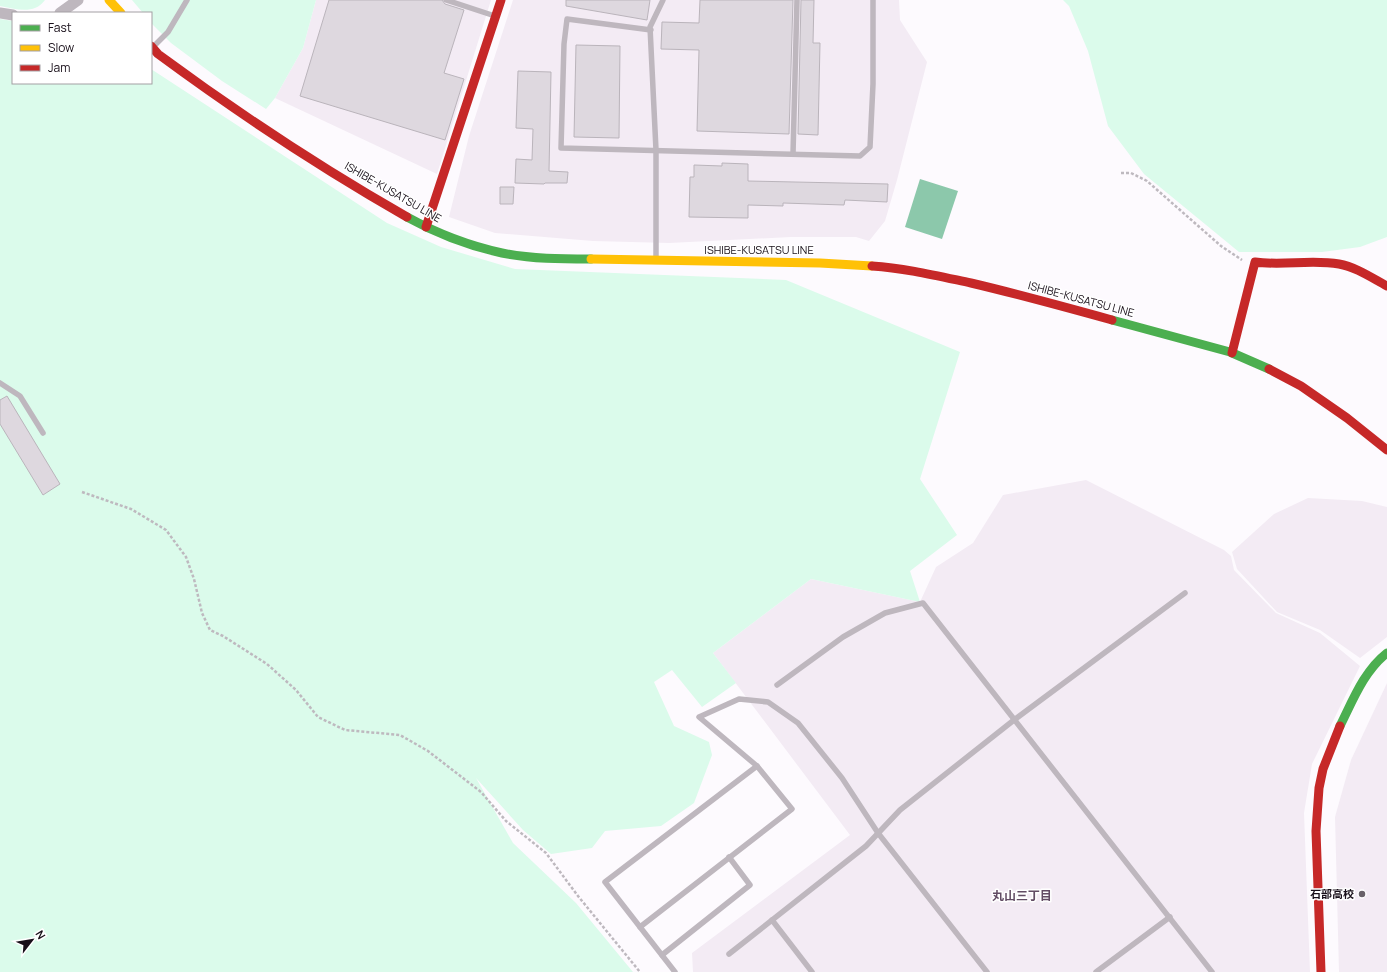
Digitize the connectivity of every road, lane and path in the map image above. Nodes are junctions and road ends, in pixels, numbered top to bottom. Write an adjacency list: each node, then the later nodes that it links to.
1 (78, 0): 9 (street)
2 (109, 0): 10 (main road)
3 (187, 0): 15 (lane)
4 (446, 0): 13 (lane)
5 (501, 0): 13 (main road)
6 (663, 0): 14 (lane)
7 (797, 0): 17 (lane)
8 (873, 0): 17 (lane)
9 (61, 12)
10 (120, 12)
11 (0, 13): 12 (street)
12 (12, 15)
13 (496, 16): 19 (main road)
14 (651, 30): 16 (lane); 16 (lane)
15 (152, 47): 19 (main road, ISHIBE-KUSATSU LINE)
16 (656, 150): 17 (lane); 20 (lane)
17 (793, 154)
18 (1121, 173): 21 (path)
19 (426, 228): 20 (main road, ISHIBE-KUSATSU LINE)
20 (656, 261): 23 (main road, ISHIBE-KUSATSU LINE)
21 (1255, 262): 22 (main road); 23 (main road)
22 (1387, 286)
23 (1232, 353): 26 (main road, ISHIBE-KUSATSU LINE)
24 (0, 384): 25 (lane)
25 (43, 434)
26 (1387, 450)
27 (82, 492): 40 (path)
28 (1185, 593): 31 (lane)
29 (1387, 653): 46 (main road)
30 (777, 684): 31 (lane)
31 (1014, 720): 33 (lane); 35 (lane)
32 (757, 766): 33 (lane); 34 (lane); 37 (lane)
33 (878, 833): 36 (lane); 43 (lane)
34 (729, 858): 37 (lane); 39 (lane)
35 (1170, 917): 44 (lane); 45 (lane)
36 (772, 920): 38 (lane); 42 (lane)
37 (640, 927): 39 (lane)
38 (729, 954)
39 (662, 955): 41 (lane)
40 (640, 972)
41 (675, 972)
42 (812, 972)
43 (987, 972)
44 (1096, 972)
45 (1212, 972)
46 (1321, 972)

